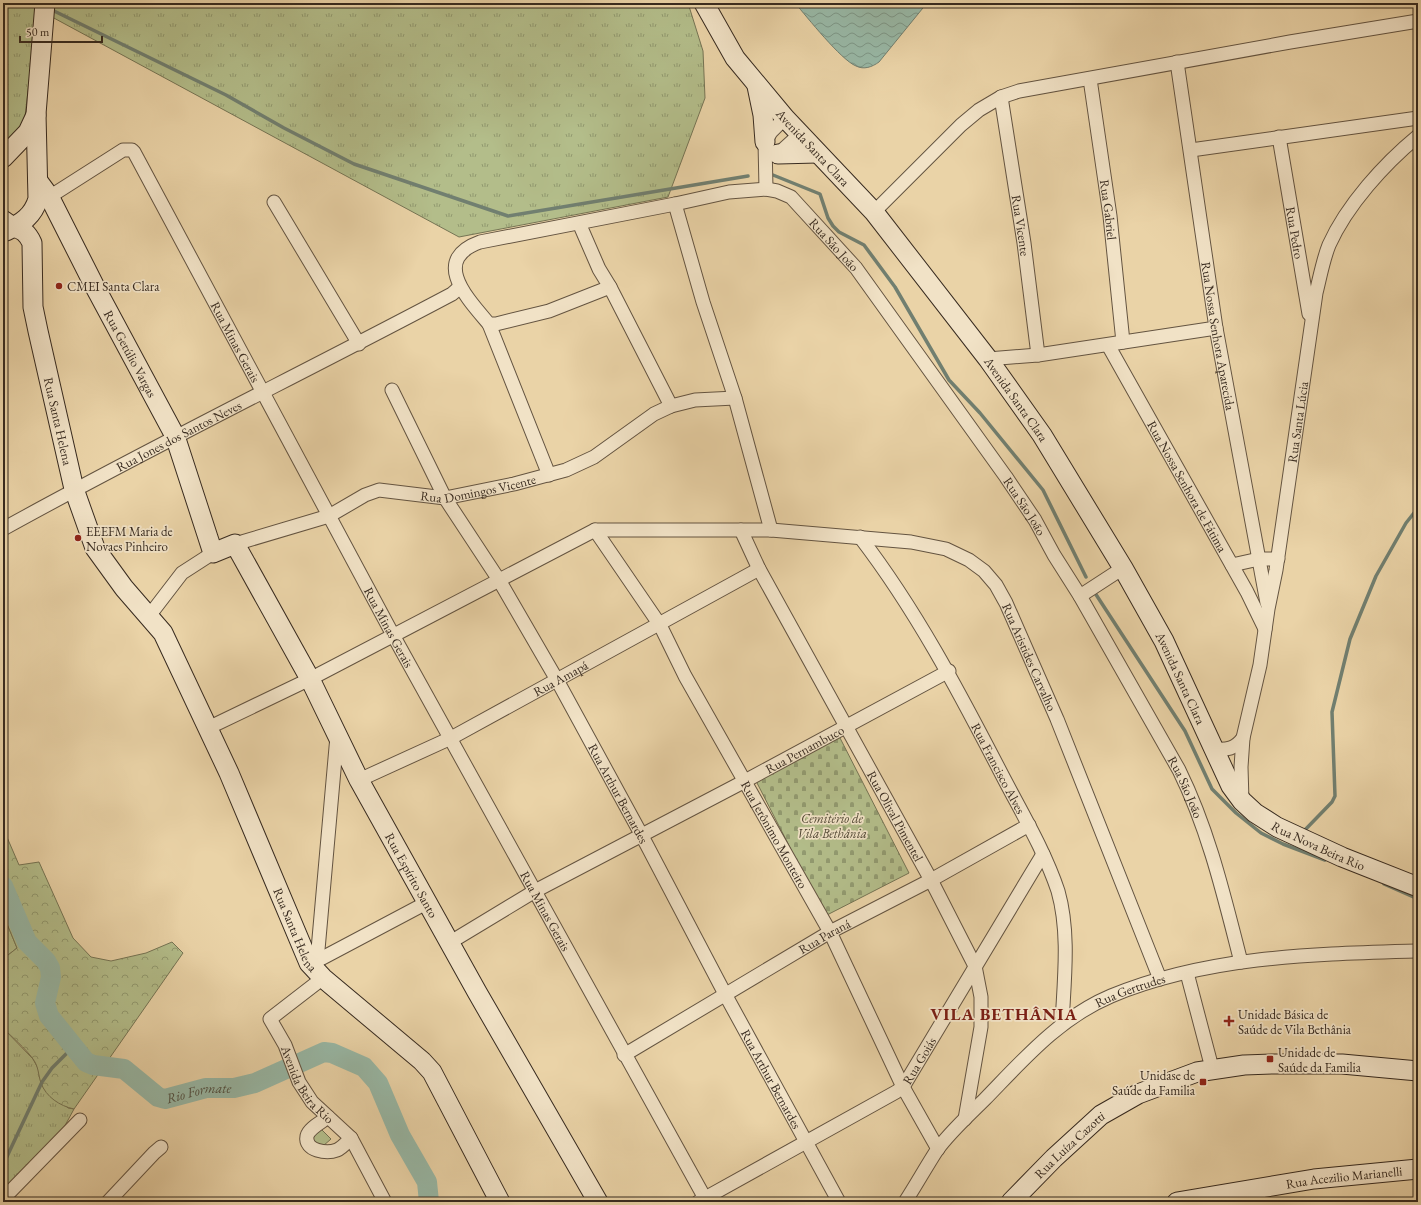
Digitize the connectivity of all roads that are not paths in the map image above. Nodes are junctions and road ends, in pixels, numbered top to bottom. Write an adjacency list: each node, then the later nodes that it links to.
1 (705, 4): 6 (street, Avenida Santa Clara)
2 (44, 9): 8 (street)
3 (1418, 21): 4 (street)
4 (1177, 62): 5 (street); 14 (street, Rua Nossa Senhora Aparecida)
5 (1090, 79): 7 (street); 31 (street, Rua Gabriel)
6 (757, 85): 9 (street, Avenida Santa Clara); 15 (street)
7 (1001, 97): 23 (street); 34 (street, Rua Vicente)
8 (36, 114): 17 (street); 18 (street)
9 (785, 118): 11 (street, Avenida Santa Clara); 15 (street)
10 (1418, 118): 13 (street)
11 (800, 134): 15 (street); 16 (street, Avenida Santa Clara)
12 (1418, 136): 29 (street, Rua Santa Lúcia)
13 (1279, 137): 14 (street); 29 (street, Rua Pedro)
14 (1191, 150): 30 (street, Rua Nossa Senhora Aparecida)
15 (770, 153): 16 (street); 19 (street)
16 (817, 153): 23 (street, Avenida Santa Clara)
17 (3, 159): 18 (street)
18 (38, 172): 20 (street, Rua Getúlio Vargas)
19 (766, 189): 22 (street, Rua São João); 58 (street, Rua São João)
20 (42, 201): 25 (street, Rua Santa Helena); 37 (street, Rua Minas Gerais); 40 (street, Rua Getúlio Vargas)
21 (274, 202): 32 (street)
22 (675, 204): 24 (street, Rua São João); 38 (street)
23 (874, 212): 35 (street, Avenida Santa Clara)
24 (579, 223): 26 (street); 27 (street, Rua São João)
25 (7, 226): 42 (street, Rua Santa Helena)
26 (610, 287): 28 (street); 39 (street)
27 (460, 288): 28 (street); 32 (street, Rua Jones dos Santos Neves)
28 (489, 324): 41 (street)
29 (1311, 327): 53 (street, Rua Santa Lúcia)
30 (1216, 328): 31 (street); 52 (street, Rua Nossa Senhora Aparecida)
31 (1123, 342): 33 (street)
32 (359, 344): 37 (street, Rua Jones dos Santos Neves)
33 (1108, 345): 34 (street); 54 (street, Rua Nossa Senhora de Fátima)
34 (1038, 355): 35 (street)
35 (988, 359): 56 (street, Avenida Santa Clara)
36 (392, 390): 43 (street, Rua Arthur Bernardes)
37 (262, 392): 40 (street, Rua Jones dos Santos Neves); 44 (street, Rua Minas Gerais)
38 (735, 398): 39 (street, Rua Domingos Vicente); 48 (street)
39 (672, 406): 41 (street, Rua Domingos Vicente)
40 (175, 436): 42 (street, Rua Jones dos Santos Neves); 51 (street, Rua Getúlio Vargas)
41 (549, 474): 43 (street, Rua Domingos Vicente)
42 (74, 489): 45 (street, Rua Jones dos Santos Neves); 60 (street, Rua Santa Helena)
43 (445, 498): 44 (street, Rua Domingos Vicente); 57 (street, Rua Arthur Bernardes)
44 (329, 516): 50 (street, Rua Domingos Vicente); 63 (street, Rua Minas Gerais)
45 (3, 528)
46 (595, 530): 47 (street, Rua Aristides Carvalho); 57 (street); 61 (street, Rua Jerônimo Monteiro)
47 (741, 530): 48 (street, Rua Aristides Carvalho); 55 (street, Rua Olival Pimentel)
48 (771, 530): 49 (street, Rua Aristides Carvalho)
49 (860, 537): 64 (street, Rua Francisco Alves); 91 (street, Rua Aristides Carvalho)
50 (235, 544): 51 (street, Rua Domingos Vicente); 65 (street, Rua Espírito Santo)
51 (213, 553): 60 (street, Rua Domingos Vicente)
52 (1259, 559): 53 (street); 54 (street); 59 (street, Rua Nossa Senhora Aparecida)
53 (1278, 559): 59 (street, Rua Santa Lúcia)
54 (1232, 565): 62 (street, Rua Nossa Senhora de Fátima)
55 (759, 568): 61 (street, Rua Amapá); 67 (street, Rua Olival Pimentel)
56 (1123, 568): 58 (street); 72 (street, Avenida Santa Clara)
57 (498, 580): 63 (street); 66 (street, Rua Arthur Bernardes)
58 (1080, 596): 87 (street, Rua São João)
59 (1268, 609): 62 (street, Rua Santa Lúcia)
60 (145, 611): 68 (street, Rua Santa Helena)
61 (660, 625): 66 (street, Rua Amapá); 74 (street, Rua Jerônimo Monteiro)
62 (1265, 629): 71 (street, Rua Santa Lúcia)
63 (393, 636): 65 (street); 70 (street, Rua Minas Gerais)
64 (949, 671): 67 (street, Rua Pernambuco); 77 (street, Rua Francisco Alves)
65 (310, 679): 68 (street); 69 (street, Rua Espírito Santo)
66 (557, 680): 70 (street, Rua Amapá); 78 (street, Rua Arthur Bernardes)
67 (848, 727): 74 (street, Rua Pernambuco); 80 (street, Rua Olival Pimentel)
68 (208, 728): 89 (street, Rua Santa Helena)
69 (337, 734): 73 (street, Rua Espírito Santo); 89 (street)
70 (451, 738): 73 (street, Rua Amapá); 82 (street, Rua Minas Gerais)
71 (1243, 738): 72 (street); 76 (street, Rua Santa Lúcia)
72 (1214, 749): 75 (street, Avenida Santa Clara)
73 (359, 780): 83 (street, Rua Espírito Santo)
74 (745, 781): 78 (street, Rua Pernambuco); 84 (street, Rua Jerônimo Monteiro)
75 (1230, 786): 76 (street, Rua Nova Beira Rio)
76 (1242, 801): 81 (street, Rua Nova Beira Rio)
77 (1028, 825): 79 (street, Rua Francisco Alves); 80 (street, Rua Paraná)
78 (641, 834): 82 (street, Rua Pernambuco); 92 (street, Rua Arthur Bernardes)
79 (1043, 854): 88 (street, Rua Goiás); 93 (street, Rua Francisco Alves)
80 (931, 880): 84 (street, Rua Paraná); 88 (street, Rua Olival Pimentel)
81 (1418, 887)
82 (535, 891): 85 (street, Rua Pernambuco); 94 (street, Rua Minas Gerais)
83 (428, 902): 85 (street, Rua Espírito Santo); 89 (street)
84 (830, 932): 92 (street, Rua Paraná); 97 (street, Rua Jerônimo Monteiro)
85 (449, 942): 111 (street, Rua Espírito Santo)
86 (1416, 951): 87 (street, Rua Gertrudes)
87 (1241, 962): 90 (street, Rua Gertrudes)
88 (974, 966): 97 (street, Rua Goiás); 99 (street, Rua Olival Pimentel)
89 (317, 968): 98 (street, Avenida Beira Rio); 110 (street, Rua Santa Helena)
90 (1187, 974): 91 (street, Rua Gertrudes); 95 (street)
91 (1160, 979): 93 (street, Rua Gertrudes)
92 (725, 994): 94 (street, Rua Paraná); 102 (street, Rua Arthur Bernardes)
93 (1062, 1024): 99 (street, Rua Gertrudes)
94 (624, 1055): 107 (street, Rua Minas Gerais)
95 (1212, 1068): 96 (street, Rua Luíza Cazotti); 114 (street, Rua Luíza Cazotti)
96 (1418, 1071)
97 (903, 1087): 102 (street, Rua Goiás); 104 (street, Rua Jerônimo Monteiro)
98 (328, 1118): 101 (street, Avenida Beira Rio); 101 (street)
99 (965, 1119): 104 (street, Rua Gertrudes)
100 (80, 1120): 106 (street)
101 (351, 1138): 109 (street, Avenida Beira Rio)
102 (807, 1141): 107 (street, Rua Goiás); 112 (street, Rua Arthur Bernardes)
103 (161, 1147): 108 (street)
104 (938, 1149): 113 (street, Rua Gertrudes)
105 (1418, 1169): 115 (street, Rua Acezilio Marianelli)
106 (3, 1199)
107 (703, 1201)
108 (108, 1202)
109 (385, 1202)
110 (500, 1202)
111 (598, 1202)
112 (839, 1202)
113 (905, 1202)
114 (1011, 1202)
115 (1177, 1202)

